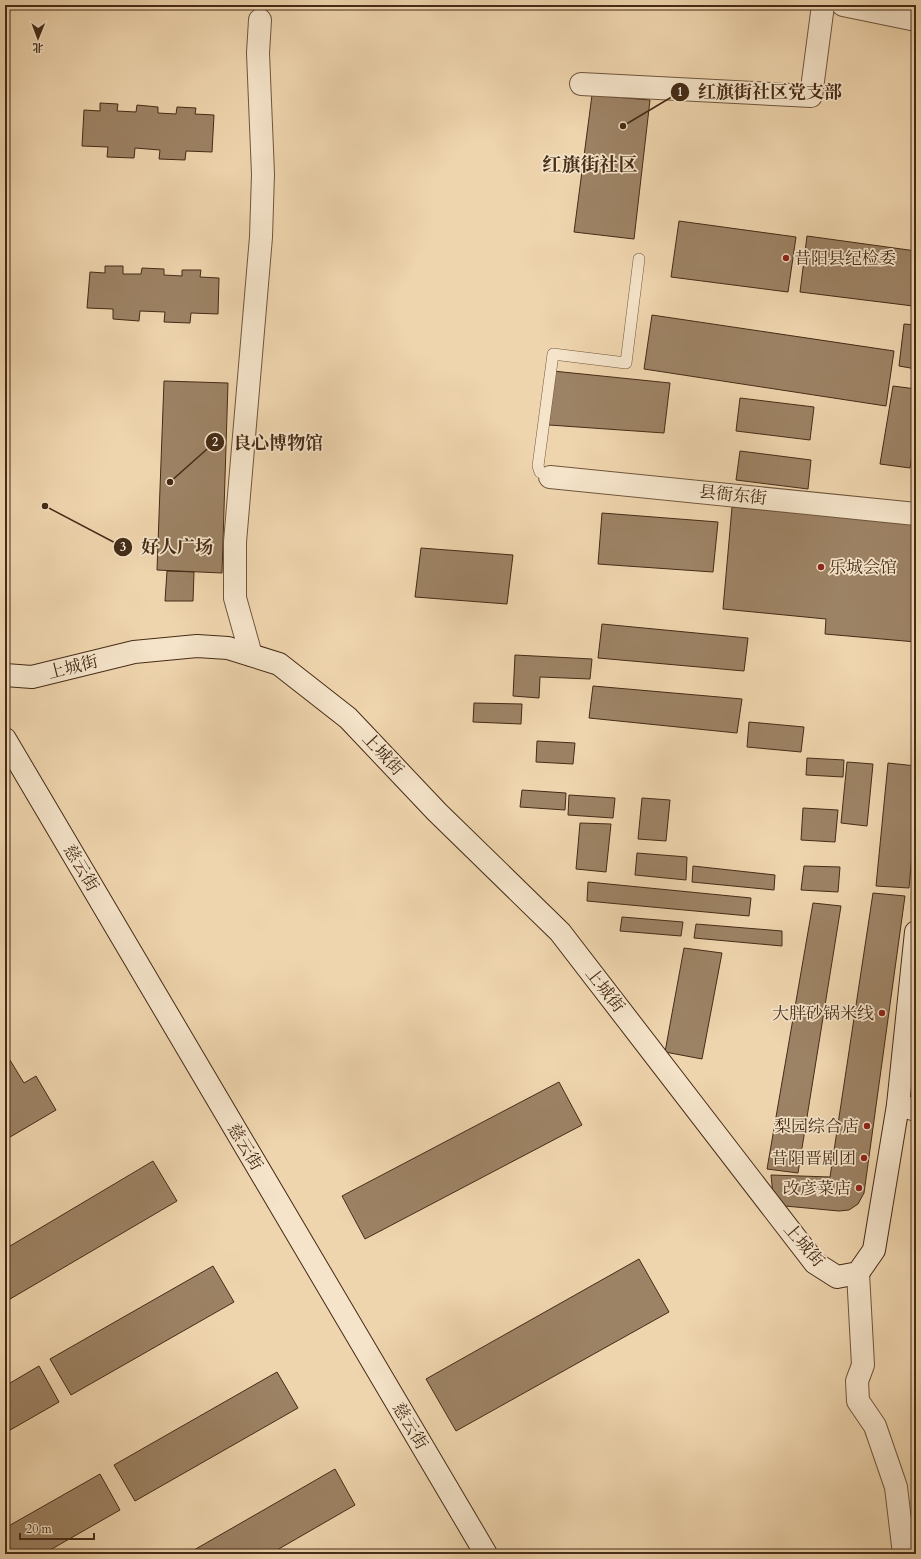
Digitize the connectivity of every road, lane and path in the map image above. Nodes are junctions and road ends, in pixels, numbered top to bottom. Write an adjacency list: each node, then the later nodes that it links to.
1 (823, 5): 5 (main road)
2 (843, 5): 4 (main road)
3 (260, 20): 9 (main road)
4 (916, 20)
5 (581, 84)
6 (639, 259): 7 (lane)
7 (550, 477): 8 (main road, 县衙东街)
8 (916, 514)
9 (251, 655): 10 (main road, 上城街); 14 (main road, 上城街)
10 (5, 675)
11 (5, 739): 15 (main road, 慈云街)
12 (916, 932): 13 (main road)
13 (907, 1107): 14 (main road)
14 (858, 1273): 16 (main road)
15 (486, 1554)
16 (904, 1554)

